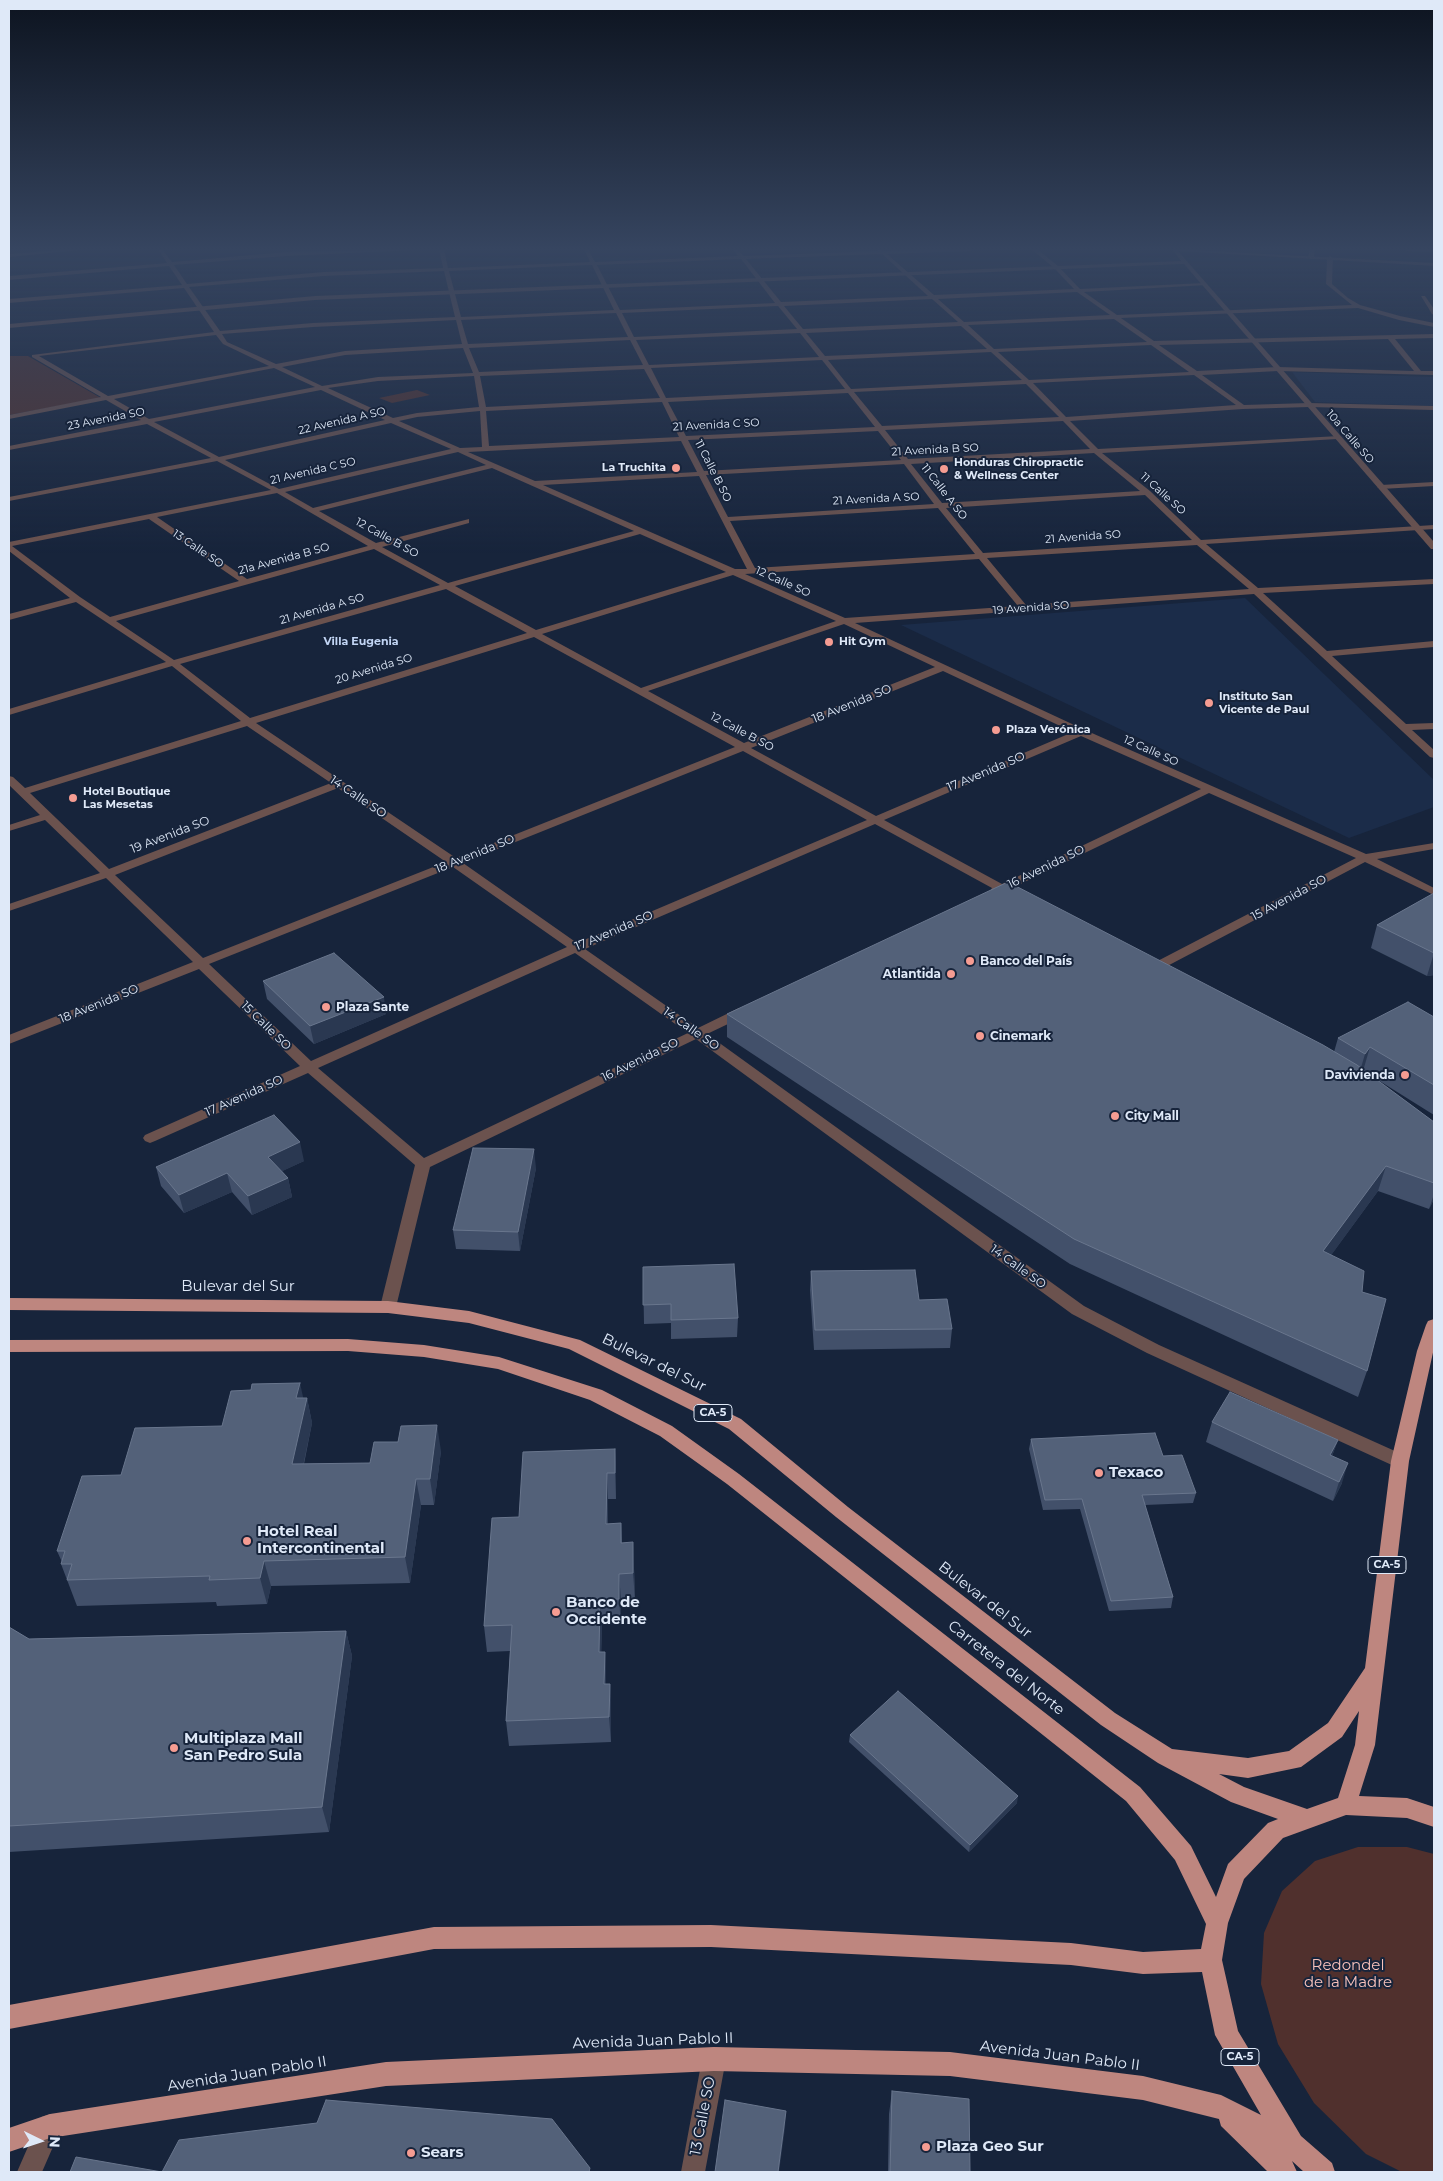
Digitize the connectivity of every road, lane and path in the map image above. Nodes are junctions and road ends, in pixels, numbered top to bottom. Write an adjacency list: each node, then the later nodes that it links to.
1 (70, 351): 23 (street, 12 Calle B SO)
2 (242, 351): 13 (street, 12 Calle SO)
3 (382, 351): 13 (street)
4 (467, 351): 19 (street)
5 (638, 351): 14 (street, 11 Calle B SO)
6 (817, 351): 12 (street, 11 Calle A SO)
7 (993, 351): 8 (street, 23 Avenida SO); 12 (street, 23 Avenida SO); 20 (street, 11 Calle SO)
8 (997, 351)
9 (1164, 351): 18 (street)
10 (1262, 351): 15 (street, 10a Calle SO)
11 (1401, 351): 16 (street)
12 (824, 359): 14 (street, 23 Avenida SO); 22 (street, 11 Calle A SO)
13 (273, 365): 21 (street, 12 Calle SO); 23 (street)
14 (647, 368): 19 (street, 23 Avenida SO); 24 (street, 11 Calle B SO)
15 (1278, 369): 16 (street, 22 Avenida A SO); 18 (street, 22 Avenida A SO); 25 (street, 10a Calle SO)
16 (1419, 373): 17 (street, 22 Avenida A SO)
17 (1434, 373)
18 (1195, 374): 20 (street, 22 Avenida A SO); 26 (street)
19 (477, 375): 21 (street, 23 Avenida SO); 28 (street)
20 (1028, 382): 22 (street, 22 Avenida A SO); 30 (street, 11 Calle SO)
21 (323, 388): 31 (street, 12 Calle SO); 32 (street, 23 Avenida SO)
22 (849, 392): 24 (street, 22 Avenida A SO); 33 (street, 11 Calle A SO)
23 (106, 398): 29 (street); 32 (street, 12 Calle B SO)
24 (664, 401): 28 (street, 22 Avenida A SO); 35 (street, 11 Calle B SO)
25 (1309, 404): 26 (street, 21 Avenida C SO); 27 (street, 21 Avenida C SO); 34 (street, 10a Calle SO)
26 (1243, 407): 30 (street, 21 Avenida C SO)
27 (1434, 408)
28 (483, 409): 31 (street, 22 Avenida A SO); 37 (street)
29 (9, 416)
30 (1064, 419): 33 (street, 21 Avenida C SO); 39 (street, 11 Calle SO)
31 (391, 420): 38 (street, 12 Calle SO); 40 (street, 22 Avenida A SO)
32 (147, 421): 36 (street, 23 Avenida SO); 40 (street, 12 Calle B SO)
33 (880, 428): 35 (street, 21 Avenida C SO); 41 (street, 11 Calle A SO)
34 (1337, 437): 39 (street, 21 Avenida B SO); 46 (street, 10a Calle SO)
35 (684, 438): 37 (street, 21 Avenida C SO); 43 (street, 11 Calle B SO)
36 (9, 448)
37 (486, 448): 38 (street, 21 Avenida C SO)
38 (458, 450): 42 (street, 12 Calle SO); 47 (street, 21 Avenida C SO)
39 (1097, 452): 41 (street, 21 Avenida B SO); 48 (street, 11 Calle SO)
40 (218, 459): 47 (street, 12 Calle B SO); 49 (street, 22 Avenida A SO)
41 (907, 462): 43 (street, 21 Avenida B SO); 50 (street, 11 Calle A SO)
42 (494, 466): 44 (street, 12 Calle SO); 51 (street)
43 (702, 474): 44 (street, 21 Avenida B SO); 53 (street, 11 Calle B SO)
44 (534, 483): 57 (street, 12 Calle SO)
45 (1434, 484): 46 (street)
46 (1381, 488): 56 (street, 10a Calle SO)
47 (278, 491): 51 (street, 12 Calle B SO); 52 (street, 21 Avenida C SO)
48 (1147, 493): 50 (street, 21 Avenida A SO); 58 (street, 11 Calle SO)
49 (9, 499)
50 (940, 506): 53 (street, 21 Avenida A SO); 62 (street, 11 Calle A SO)
51 (313, 510): 60 (street, 12 Calle B SO)
52 (150, 516): 59 (street, 21 Avenida C SO); 66 (street, 13 Calle SO)
53 (726, 519): 63 (street, 11 Calle B SO)
54 (466, 521): 60 (street, 21a Avenida B SO)
55 (1434, 527): 56 (street, 21 Avenida SO)
56 (1417, 528): 58 (street, 21 Avenida SO); 61 (street, 10a Calle SO)
57 (641, 531): 64 (street, 12 Calle SO); 67 (street, 21 Avenida A SO)
58 (1198, 541): 62 (street, 21 Avenida SO); 68 (street, 11 Calle SO)
59 (9, 546): 69 (street, 14 Calle SO)
60 (375, 546): 66 (street, 21a Avenida B SO); 67 (street, 12 Calle B SO)
61 (1434, 548)
62 (980, 555): 63 (street, 21 Avenida SO); 70 (street, 11 Calle A SO)
63 (752, 571): 64 (street, 21 Avenida SO)
64 (733, 572): 73 (street, 12 Calle SO); 74 (street, 20 Avenida SO)
65 (1434, 581): 68 (street, 19 Avenida SO)
66 (246, 582): 72 (street, 21a Avenida B SO)
67 (448, 585): 74 (street, 12 Calle B SO); 77 (street, 21 Avenida A SO)
68 (1256, 592): 70 (street, 19 Avenida SO); 76 (street, 11 Calle SO)
69 (77, 599): 71 (street); 72 (street, 14 Calle SO)
70 (1024, 608): 73 (street, 19 Avenida SO)
71 (9, 617)
72 (109, 620): 77 (street, 14 Calle SO)
73 (844, 621): 78 (street, 12 Calle SO); 79 (street, 19 Avenida SO)
74 (535, 633): 79 (street, 12 Calle B SO); 81 (street, 20 Avenida SO)
75 (1434, 644): 76 (street)
76 (1324, 654): 83 (street, 11 Calle SO)
77 (173, 663): 80 (street, 21 Avenida A SO); 81 (street, 14 Calle SO)
78 (942, 668): 84 (street, 12 Calle SO); 85 (street, 18 Avenida SO)
79 (640, 691): 85 (street, 12 Calle B SO)
80 (9, 712)
81 (247, 721): 88 (street, 14 Calle SO); 90 (street, 20 Avenida SO)
82 (1434, 726): 83 (street)
83 (1404, 727): 86 (street, 11 Calle SO)
84 (1081, 732): 89 (street, 12 Calle SO); 92 (street, 17 Avenida SO)
85 (744, 747): 92 (street, 12 Calle B SO); 96 (street, 18 Avenida SO)
86 (1434, 755)
87 (9, 779): 90 (street, 15 Calle SO)
88 (339, 784): 96 (street, 14 Calle SO); 97 (street, 19 Avenida SO)
89 (1209, 789): 95 (street, 12 Calle SO); 98 (street, 16 Avenida SO)
90 (23, 792): 91 (street, 15 Calle SO)
91 (47, 816): 93 (street); 97 (street, 15 Calle SO)
92 (876, 819): 98 (street, 12 Calle B SO); 103 (street, 17 Avenida SO)
93 (9, 828)
94 (1434, 846): 95 (street, 15 Avenida SO)
95 (1365, 858): 99 (street, 12 Calle SO); 105 (street, 15 Avenida SO)
96 (454, 862): 103 (street, 14 Calle SO); 104 (street, 18 Avenida SO)
97 (107, 874): 102 (street, 19 Avenida SO); 104 (street, 15 Calle SO)
98 (1002, 888): 100 (street, 16 Avenida SO); 101 (street, 12 Calle B SO)
99 (1434, 892)
100 (984, 897)
101 (1028, 903)
102 (9, 908)
103 (576, 948): 107 (street, 14 Calle SO); 109 (street, 17 Avenida SO)
104 (201, 963): 108 (street, 18 Avenida SO); 109 (street, 15 Calle SO)
105 (1150, 970)
106 (760, 1003): 107 (street, 16 Avenida SO)
107 (697, 1033): 111 (street, 16 Avenida SO); 116 (street, 14 Calle SO)
108 (9, 1040)
109 (309, 1067): 110 (street, 17 Avenida SO); 111 (street, 15 Calle SO)
110 (150, 1138)
111 (423, 1164): 113 (street)
112 (9, 1304): 113 (highway, Bulevar del Sur / CA-5)
113 (388, 1307): 118 (highway, Bulevar del Sur / CA-5)
114 (1434, 1325): 116 (highway, CA-5)
115 (9, 1346): 122 (highway, Carretera del Norte)
116 (1400, 1461): 117 (highway, CA-5)
117 (1374, 1671): 118 (highway); 119 (highway, CA-5)
118 (1165, 1756): 121 (highway, Bulevar del Sur / CA-5)
119 (1346, 1805): 120 (highway, CA-5); 121 (highway, CA-5)
120 (1434, 1817)
121 (1307, 1820): 122 (highway, CA-5)
122 (1217, 1923): 123 (highway, CA-5)
123 (1211, 1960): 124 (highway); 129 (highway, CA-5)
124 (9, 2017)
125 (714, 2059): 126 (highway, Avenida Juan Pablo II); 127 (highway, Avenida Juan Pablo II); 131 (street, 13 Calle SO)
126 (1221, 2107): 129 (highway, Avenida Juan Pablo II); 132 (highway)
127 (50, 2126): 128 (highway, Avenida Juan Pablo II); 130 (street)
128 (9, 2140)
129 (1292, 2145): 133 (highway, CA-5)
130 (29, 2172)
131 (693, 2172)
132 (1285, 2172)
133 (1323, 2172)

